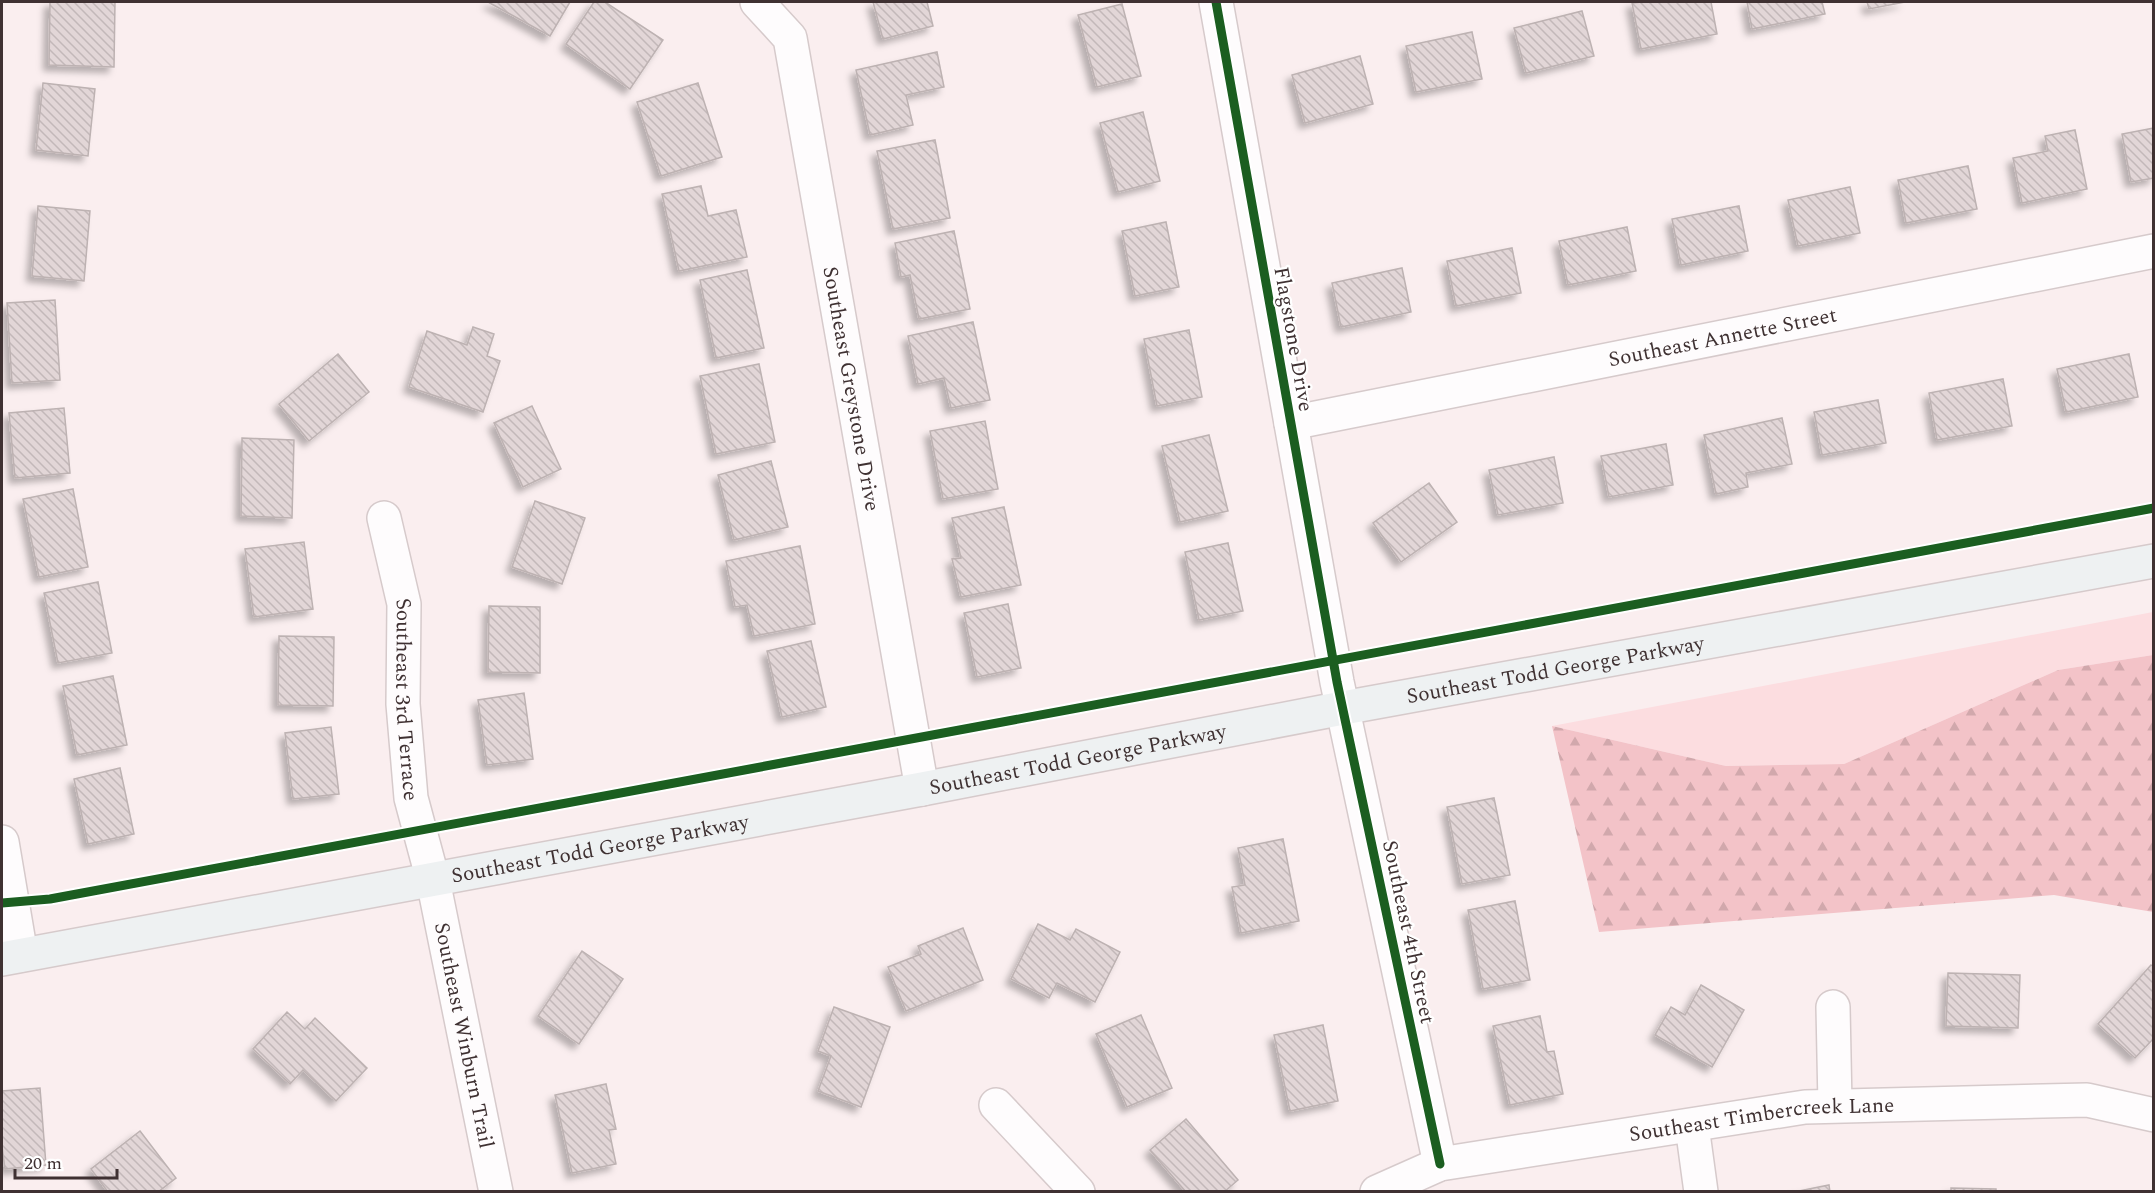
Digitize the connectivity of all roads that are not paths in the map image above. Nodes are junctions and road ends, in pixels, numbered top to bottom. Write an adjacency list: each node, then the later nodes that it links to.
1 (757, 2): 8 (street, Southeast Greystone Drive)
2 (1216, 2): 4 (street, Flagstone Drive)
3 (2154, 251): 4 (street, Southeast Annette Street)
4 (1291, 423): 7 (street, Flagstone Drive)
5 (384, 518): 10 (street, Southeast 3rd Terrace)
6 (2154, 561): 7 (main road, Southeast Todd George Parkway)
7 (1340, 695): 8 (main road, Southeast Todd George Parkway); 17 (street, Southeast 4th Street)
8 (922, 789): 10 (main road, Southeast Todd George Parkway)
9 (2, 842): 11 (street)
10 (433, 880): 11 (main road, Southeast Todd George Parkway); 18 (street, Southeast Winburn Trail)
11 (11, 957)
12 (1833, 1007): 14 (street)
13 (996, 1105): 19 (street)
14 (1835, 1105): 15 (street, Southeast Timbercreek Lane); 16 (street, Southeast Timbercreek Lane)
15 (2154, 1115)
16 (1692, 1126): 17 (street, Southeast Timbercreek Lane); 21 (street)
17 (1440, 1164): 20 (street, Southeast Timbercreek Lane)
18 (496, 1191)
19 (1078, 1191)
20 (1377, 1191)
21 (1701, 1191)

